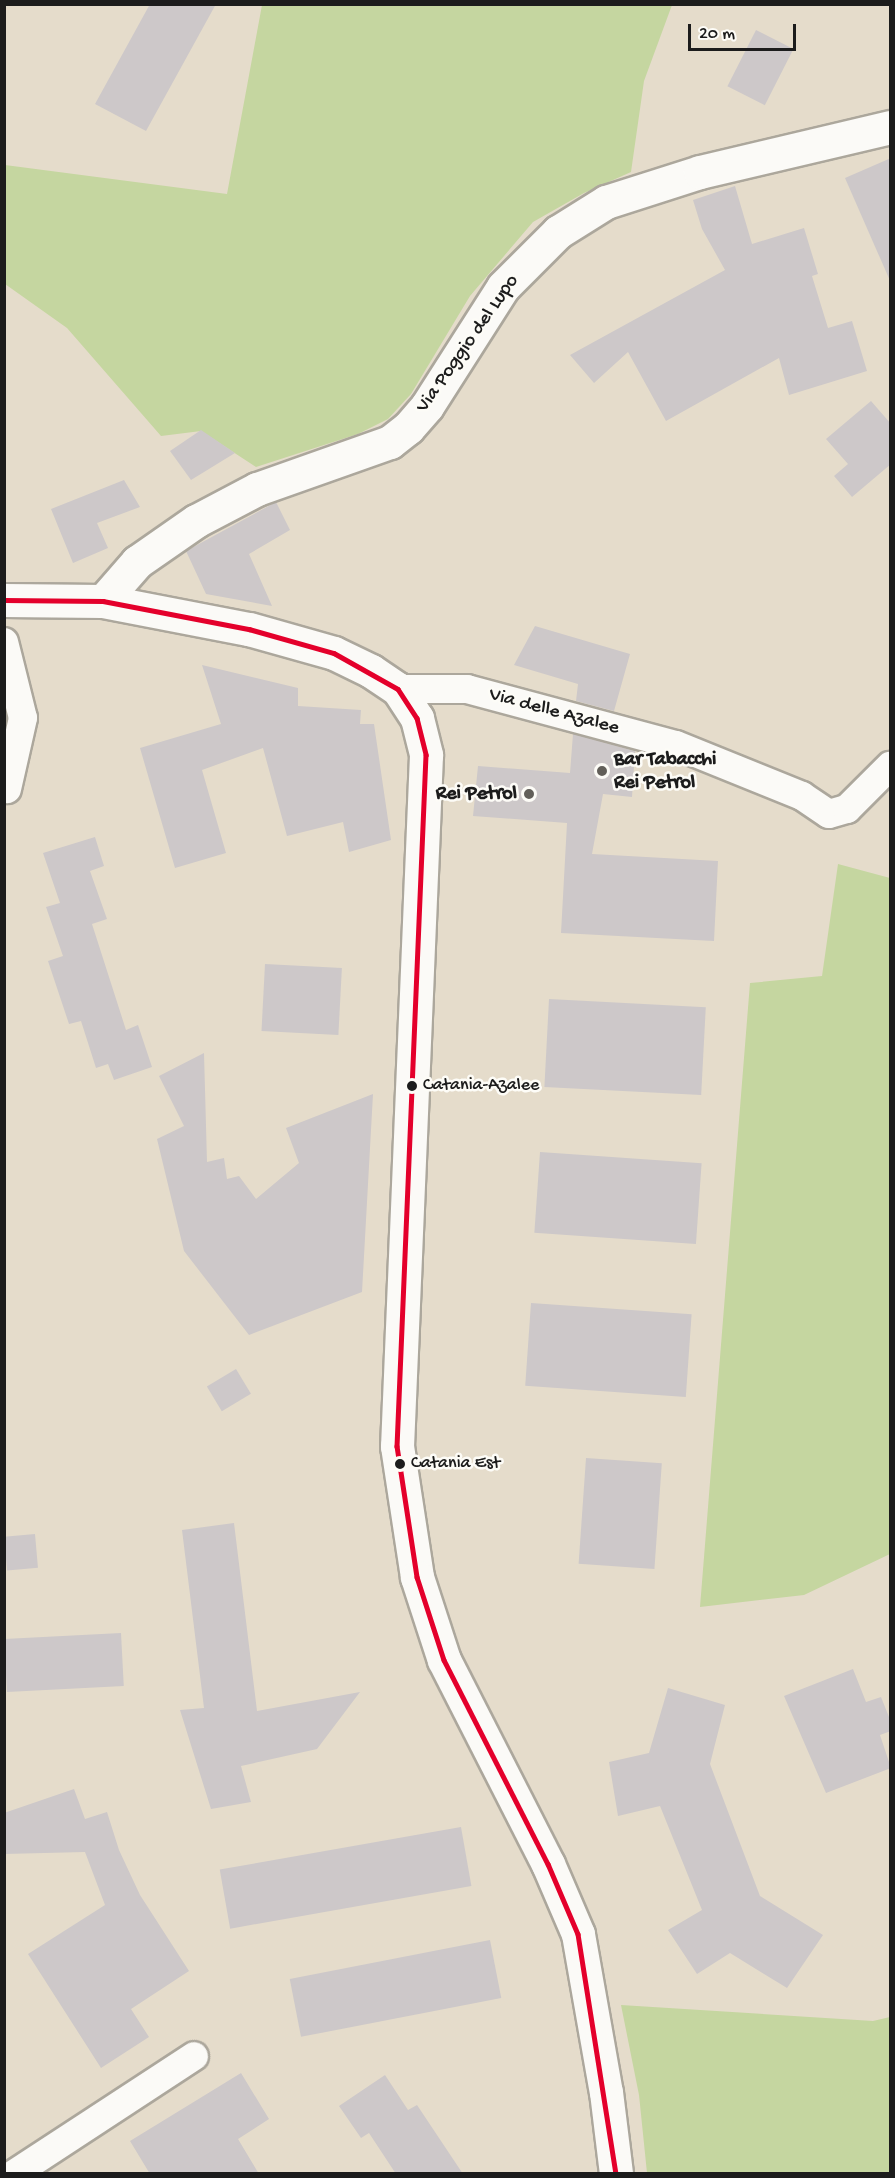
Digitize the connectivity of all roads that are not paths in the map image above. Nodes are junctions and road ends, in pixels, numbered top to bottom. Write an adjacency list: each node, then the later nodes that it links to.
1 (891, 127): 3 (main road, Via Poggio del Lupo)
2 (4, 600): 3 (main road)
3 (103, 601): 5 (main road)
4 (4, 642): 7 (street)
5 (398, 689): 6 (street, Via delle Azalee); 10 (main road)
6 (891, 766)
7 (7, 789)
8 (194, 2056): 9 (street)
9 (14, 2174)
10 (616, 2174)

